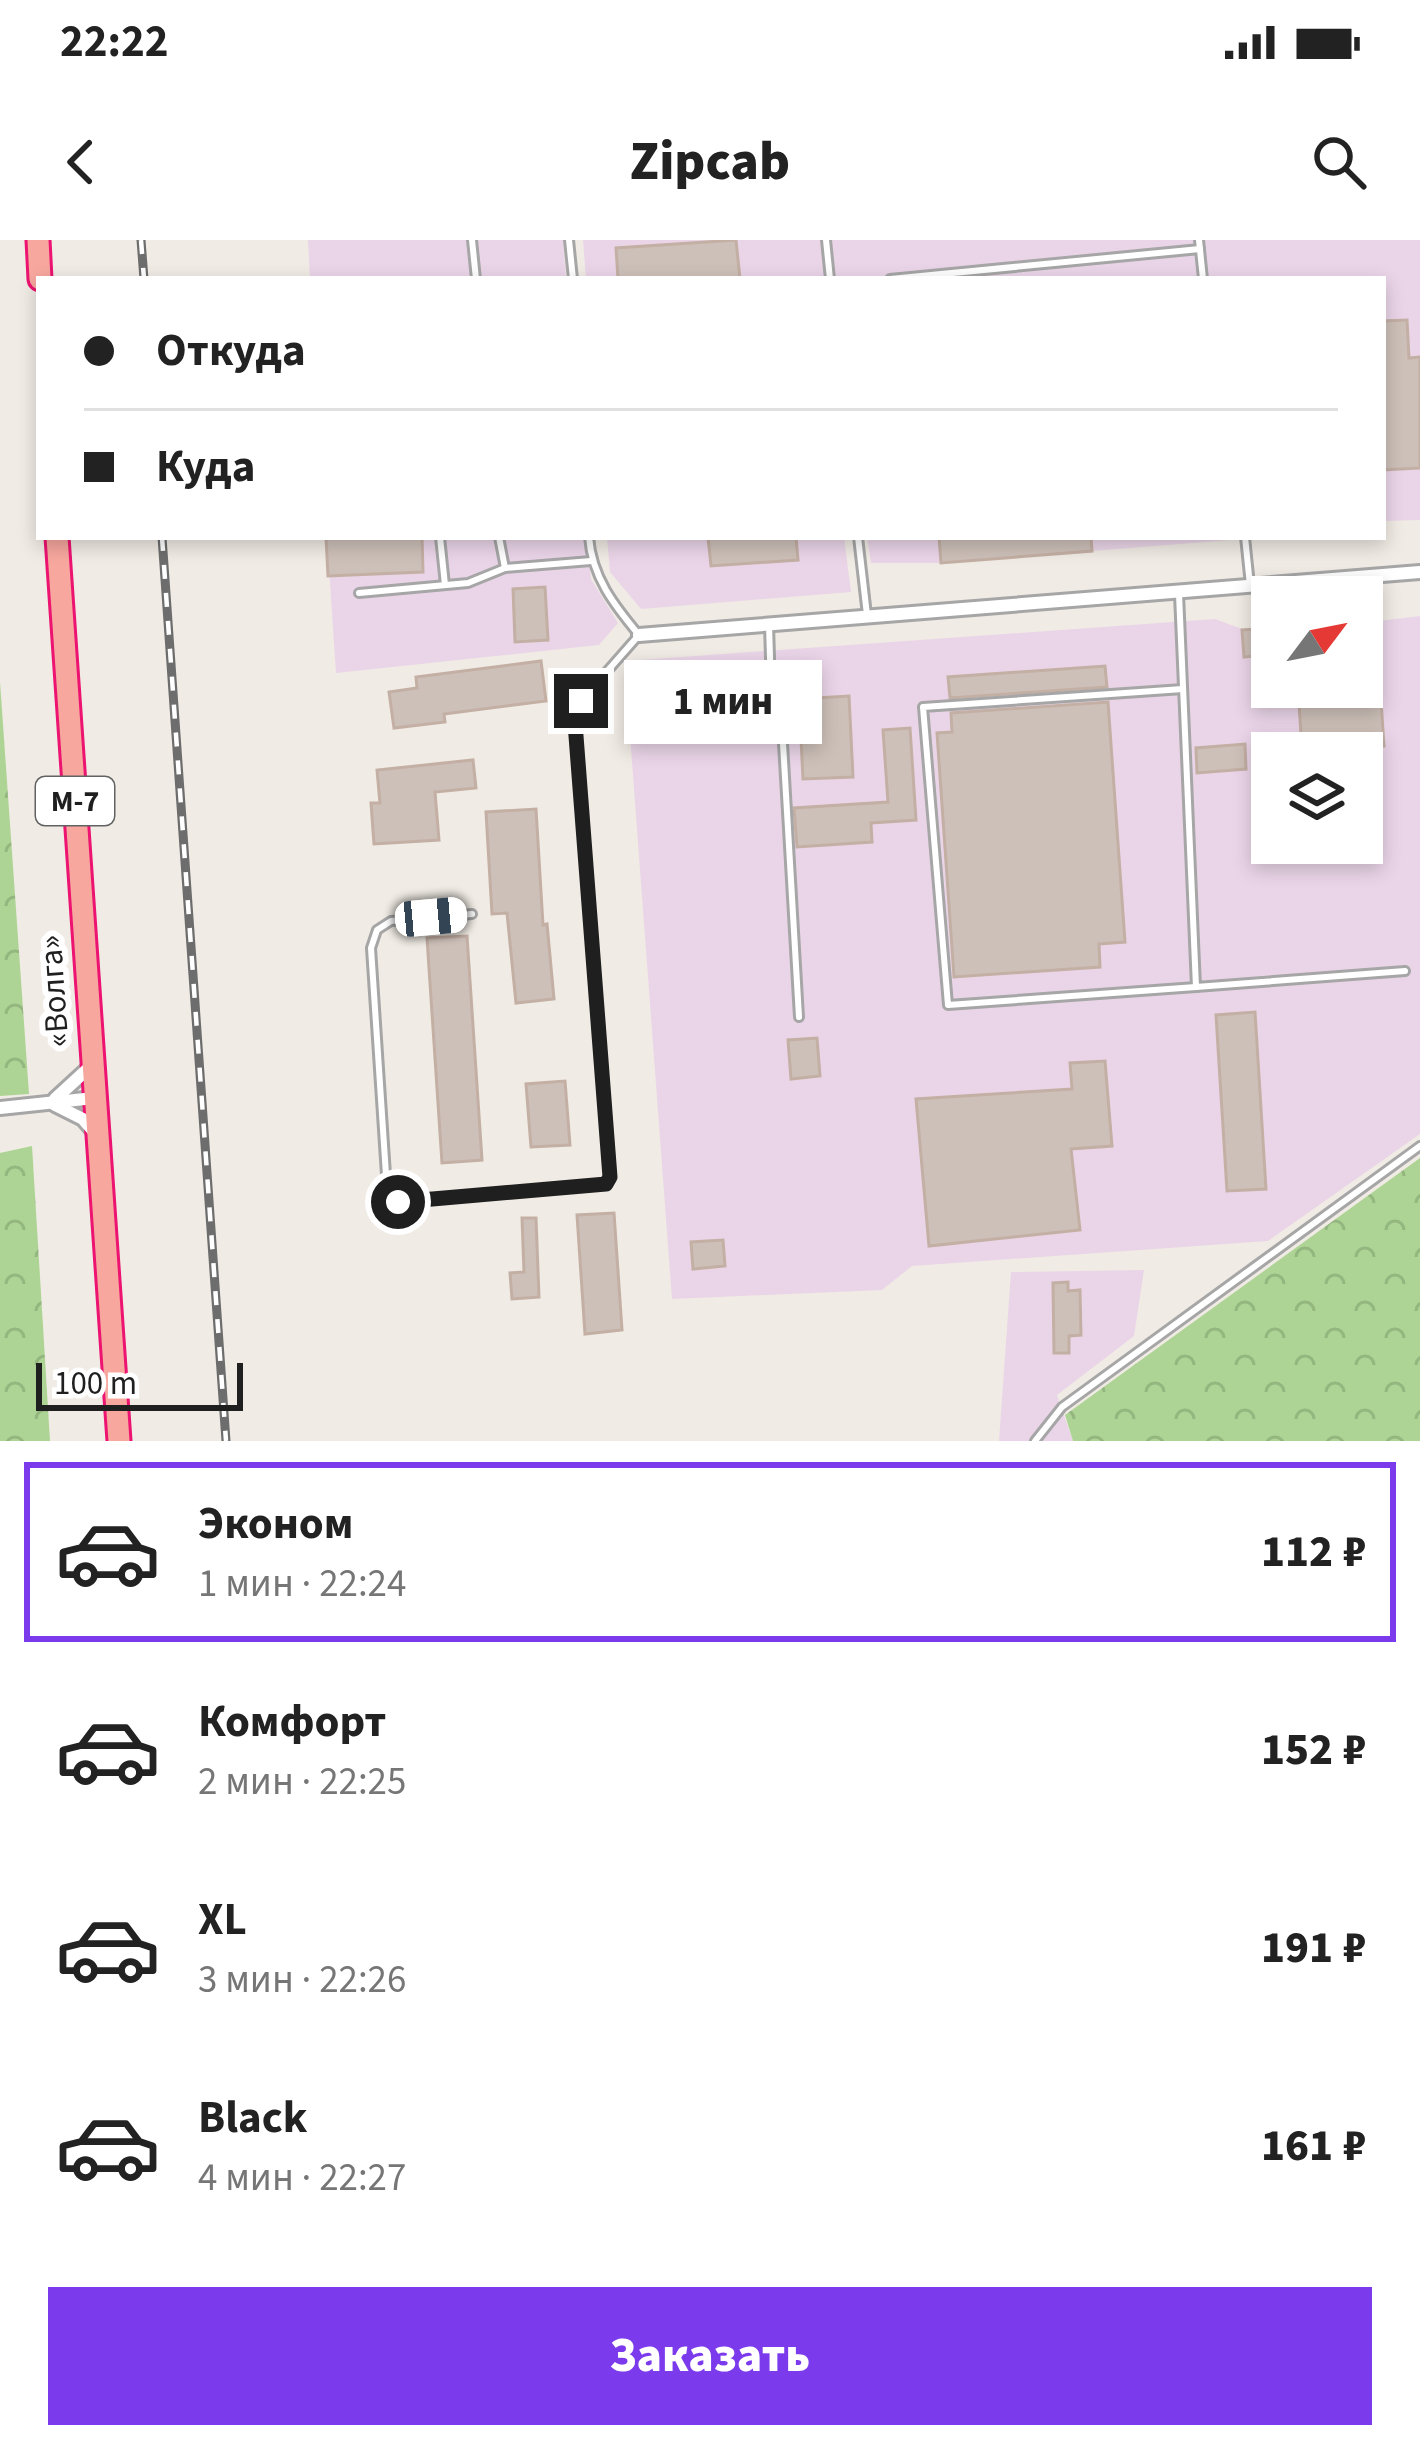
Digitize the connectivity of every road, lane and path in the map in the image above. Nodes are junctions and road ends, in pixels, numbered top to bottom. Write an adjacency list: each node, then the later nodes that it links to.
1 (38, 240): 6 (highway)
2 (472, 240): 7 (lane)
3 (569, 240): 8 (lane)
4 (826, 240): 9 (lane)
5 (1200, 244): 10 (lane); 11 (lane)
6 (40, 276)
7 (476, 276)
8 (573, 276)
9 (830, 276)
10 (917, 276)
11 (1203, 276)
12 (57, 540): 33 (highway, «Волга» / М-7)
13 (440, 540): 21 (lane)
14 (500, 540): 19 (lane)
15 (589, 540): 18 (lane)
16 (859, 540): 25 (lane)
17 (1245, 540): 22 (lane)
18 (591, 561): 19 (lane); 27 (lane)
19 (505, 568): 21 (lane)
20 (1420, 572): 22 (street)
21 (445, 585): 23 (lane)
22 (1250, 589): 24 (street)
23 (359, 593)
24 (1179, 594): 25 (street); 28 (lane)
25 (867, 619): 26 (street)
26 (769, 625): 27 (street); 32 (lane)
27 (639, 635): 29 (lane)
28 (1183, 689): 31 (lane); 31 (lane)
29 (472, 914)
30 (1405, 971): 31 (lane)
31 (1196, 987)
32 (800, 1017)
33 (92, 1065): 34 (highway, «Волга» / М-7); 35 (street)
34 (94, 1098): 35 (street); 37 (highway, «Волга» / М-7)
35 (49, 1102): 36 (street); 37 (street)
36 (0, 1108)
37 (97, 1136): 39 (highway, «Волга» / М-7)
38 (1420, 1146): 40 (lane)
39 (119, 1441)
40 (1035, 1441)

